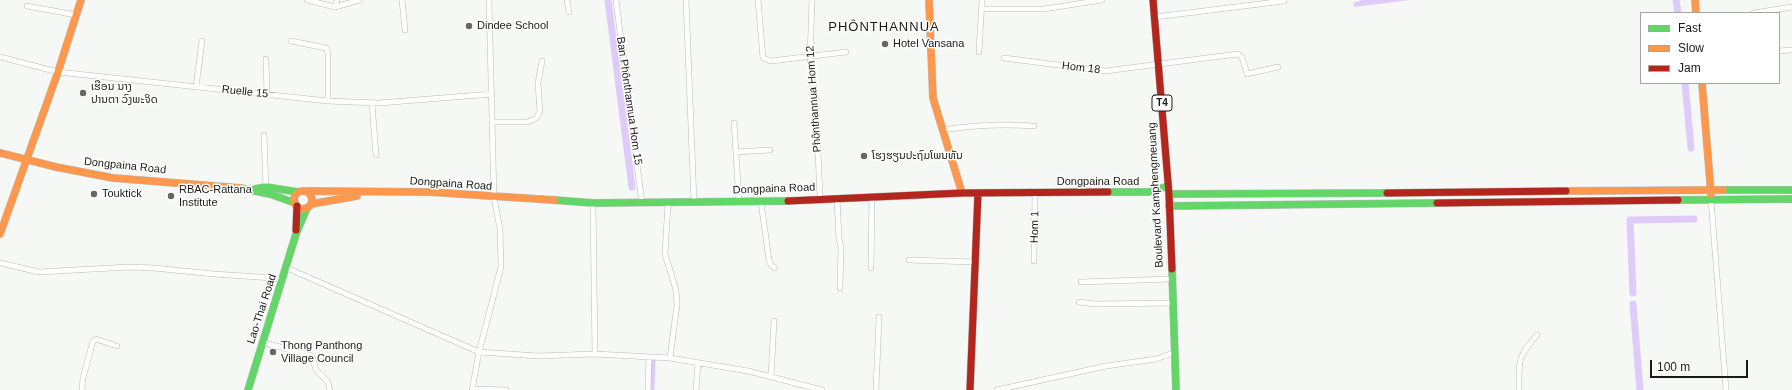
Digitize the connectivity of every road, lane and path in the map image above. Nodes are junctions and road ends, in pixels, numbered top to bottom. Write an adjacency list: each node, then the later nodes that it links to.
1 (81, 0): 25 (street)
2 (307, 0): 19 (street)
3 (336, 0): 19 (street)
4 (360, 0): 19 (street)
5 (402, 0): 27 (street)
6 (489, 0): 44 (street)
7 (567, 0): 22 (street)
8 (616, 0): 80 (street, Ban Phônthannua Hom 15)
9 (686, 0): 76 (street)
10 (758, 0): 35 (street)
11 (812, 0): 35 (street, Phônthannua Hom 12)
12 (928, 0): 51 (street)
13 (982, 0): 21 (street)
14 (1102, 0): 21 (street)
15 (1153, 0): 26 (street, Boulevard Kamphengmeuang / T4)
16 (1695, 0): 23 (street)
17 (1284, 1): 26 (street)
18 (27, 6): 25 (street)
19 (335, 7)
20 (1792, 7): 24 (street)
21 (982, 9): 33 (street)
22 (569, 12)
23 (1696, 12)
24 (1760, 12)
25 (76, 15): 41 (street)
26 (1155, 17): 39 (street, Boulevard Kamphengmeuang / T4)
27 (404, 30)
28 (202, 41): 43 (street)
29 (291, 41): 46 (street)
30 (1792, 50): 31 (street)
31 (1780, 51)
32 (846, 52): 35 (street)
33 (979, 52)
34 (0, 57): 41 (street, Ruelle 15)
35 (810, 58): 73 (street, Phônthannua Hom 12)
36 (1004, 58): 39 (street, Hom 18)
37 (266, 59): 45 (street)
38 (542, 61): 48 (street)
39 (1158, 65): 40 (street, Hom 18); 58 (street, Boulevard Kamphengmeuang / T4)
40 (1278, 67)
41 (58, 72): 43 (street, Ruelle 15); 57 (street)
42 (1702, 84): 61 (street)
43 (196, 87): 45 (street, Ruelle 15)
44 (492, 94): 47 (street, Ruelle 15); 48 (street)
45 (267, 95): 46 (street, Ruelle 15)
46 (328, 101): 47 (street, Ruelle 15)
47 (372, 103): 56 (street)
48 (492, 122): 71 (street)
49 (734, 123): 54 (street)
50 (1034, 126): 51 (street)
51 (943, 130): 66 (street)
52 (264, 135): 59 (street)
53 (770, 150): 54 (street)
54 (736, 152): 77 (street)
55 (0, 153): 57 (street, Dongpaina Road)
56 (376, 155)
57 (26, 160): 60 (street, Dongpaina Road); 85 (street)
58 (1168, 186): 68 (street, Dongpaina Road); 69 (street, Boulevard Kamphengmeuang / T4)
59 (266, 187): 60 (street, Dongpaina Road); 64 (street, Dongpaina Road)
60 (249, 190): 82 (street, Dongpaina Road)
61 (1711, 190): 62 (street); 69 (street); 75 (street)
62 (1792, 190)
63 (307, 191): 64 (street); 65 (street, Dongpaina Road); 83 (street)
64 (298, 192): 82 (street)
65 (379, 192): 71 (street, Dongpaina Road); 83 (street, Dongpaina Road)
66 (962, 193): 67 (street, Dongpaina Road); 70 (street, Dongpaina Road)
67 (978, 193): 68 (street, Dongpaina Road); 89 (street)
68 (1035, 193): 88 (street, Hom 1)
69 (1169, 194): 84 (street, Boulevard Kamphengmeuang / T4)
70 (872, 196): 72 (street, Dongpaina Road); 93 (street)
71 (494, 198): 79 (street, Dongpaina Road); 105 (street)
72 (837, 198): 73 (street, Dongpaina Road); 97 (street)
73 (820, 199): 78 (street, Dongpaina Road)
74 (1792, 199): 75 (street)
75 (1711, 200): 84 (street); 125 (street)
76 (694, 202): 77 (street, Dongpaina Road); 81 (street, Dongpaina Road)
77 (739, 202): 78 (street, Dongpaina Road)
78 (761, 202): 92 (street)
79 (592, 203): 80 (street, Dongpaina Road); 107 (street)
80 (642, 203): 81 (street, Dongpaina Road)
81 (668, 203): 109 (street)
82 (296, 204): 83 (street); 86 (street, Lao-Thai Road)
83 (309, 206): 86 (street, Lao-Thai Road)
84 (1170, 206): 94 (street, Boulevard Kamphengmeuang / T4)
85 (0, 234)
86 (296, 234): 91 (street, Lao-Thai Road)
87 (909, 260): 89 (street)
88 (1034, 261)
89 (975, 262): 121 (street)
90 (0, 263): 95 (street)
91 (287, 268): 95 (street, Lao-Thai Road); 105 (street)
92 (775, 268)
93 (871, 268)
94 (1171, 279): 96 (street); 99 (street, Boulevard Kamphengmeuang / T4)
95 (283, 280): 103 (street, Lao-Thai Road)
96 (1082, 282)
97 (840, 288)
98 (1079, 302): 99 (street)
99 (1174, 303): 106 (street, Boulevard Kamphengmeuang / T4)
100 (880, 317): 120 (street)
101 (774, 321): 111 (street)
102 (1536, 335): 124 (street)
103 (262, 342): 114 (street, Lao-Thai Road); 115 (street)
104 (118, 346): 113 (street)
105 (479, 352): 107 (street); 112 (street)
106 (1176, 352): 122 (street); 123 (street, Boulevard Kamphengmeuang / T4)
107 (595, 354): 108 (street)
108 (649, 358): 109 (street); 117 (street)
109 (670, 358): 110 (street)
110 (698, 363): 111 (street); 118 (street)
111 (770, 376): 119 (street)
112 (472, 389): 116 (street)
113 (82, 390)
114 (248, 390)
115 (330, 390)
116 (506, 390)
117 (648, 390)
118 (696, 390)
119 (822, 390)
120 (876, 390)
121 (970, 390)
122 (997, 390)
123 (1176, 390)
124 (1519, 390)
125 (1726, 390)

